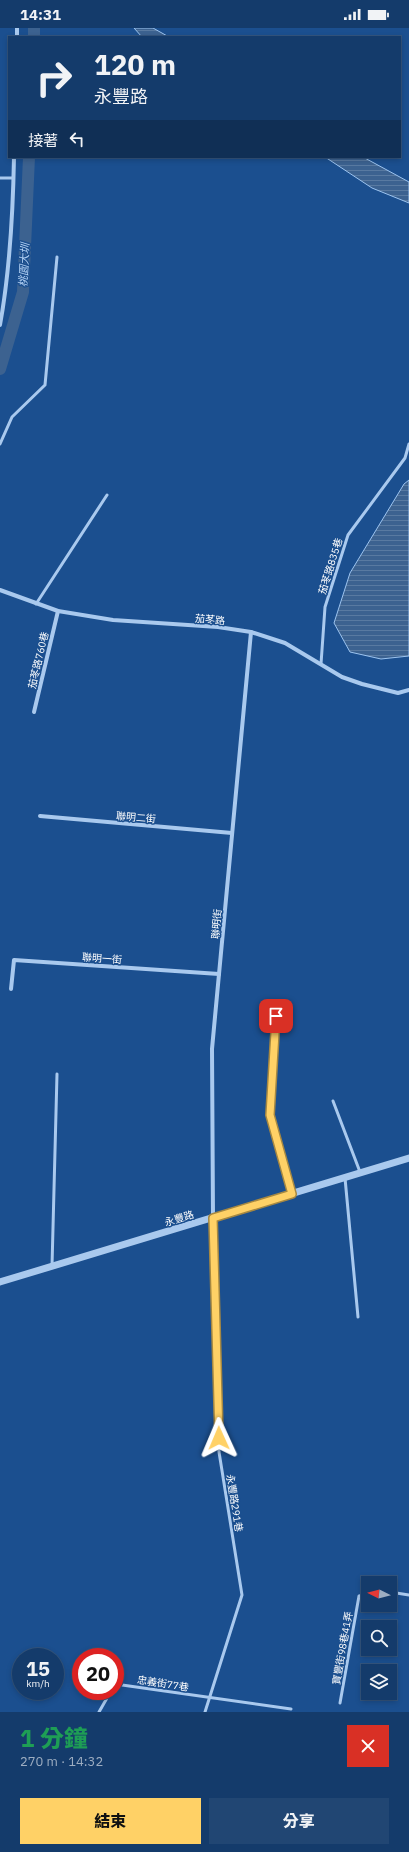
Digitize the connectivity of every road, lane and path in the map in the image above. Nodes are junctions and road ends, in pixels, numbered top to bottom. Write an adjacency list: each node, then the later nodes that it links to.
1 (14, 158): 3 (street)
2 (0, 178): 3 (lane)
3 (13, 178): 5 (street)
4 (57, 257): 7 (lane)
5 (2, 300): 6 (street)
6 (0, 325)
7 (0, 444)
8 (409, 444): 14 (lane, 茄苳路835巷)
9 (107, 495): 11 (lane)
10 (0, 590): 11 (street, 茄苳路)
11 (36, 604): 12 (street, 茄苳路)
12 (58, 611): 13 (street, 茄苳路); 16 (street, 茄苳路760巷)
13 (251, 632): 14 (street, 茄苳路); 18 (street, 聯明街)
14 (321, 664): 15 (street, 茄苳路)
15 (409, 690)
16 (34, 712)
17 (40, 816): 18 (street, 聯明二街)
18 (232, 833): 19 (street, 聯明街)
19 (219, 974): 20 (street, 聯明一街); 28 (street, 聯明街)
20 (11, 989)
21 (276, 1001): 27 (lane)
22 (57, 1074): 29 (lane)
23 (333, 1101): 25 (lane)
24 (409, 1158): 25 (street, 永豐路)
25 (360, 1173): 26 (street, 永豐路)
26 (345, 1178): 27 (street, 永豐路); 31 (lane)
27 (292, 1194): 28 (street, 永豐路)
28 (213, 1218): 29 (street, 永豐路); 36 (lane, 永豐路291巷)
29 (52, 1266): 30 (street, 永豐路)
30 (0, 1282)
31 (358, 1317)
32 (397, 1593): 33 (lane)
33 (409, 1595)
34 (361, 1596): 38 (lane, 寶豐街98巷41弄)
35 (124, 1685): 36 (lane, 忠義街77巷)
36 (209, 1699): 39 (lane, 忠義街77巷); 41 (lane, 永豐路291巷)
37 (106, 1700): 40 (lane)
38 (340, 1703)
39 (291, 1709)
40 (99, 1712)
41 (205, 1712)

